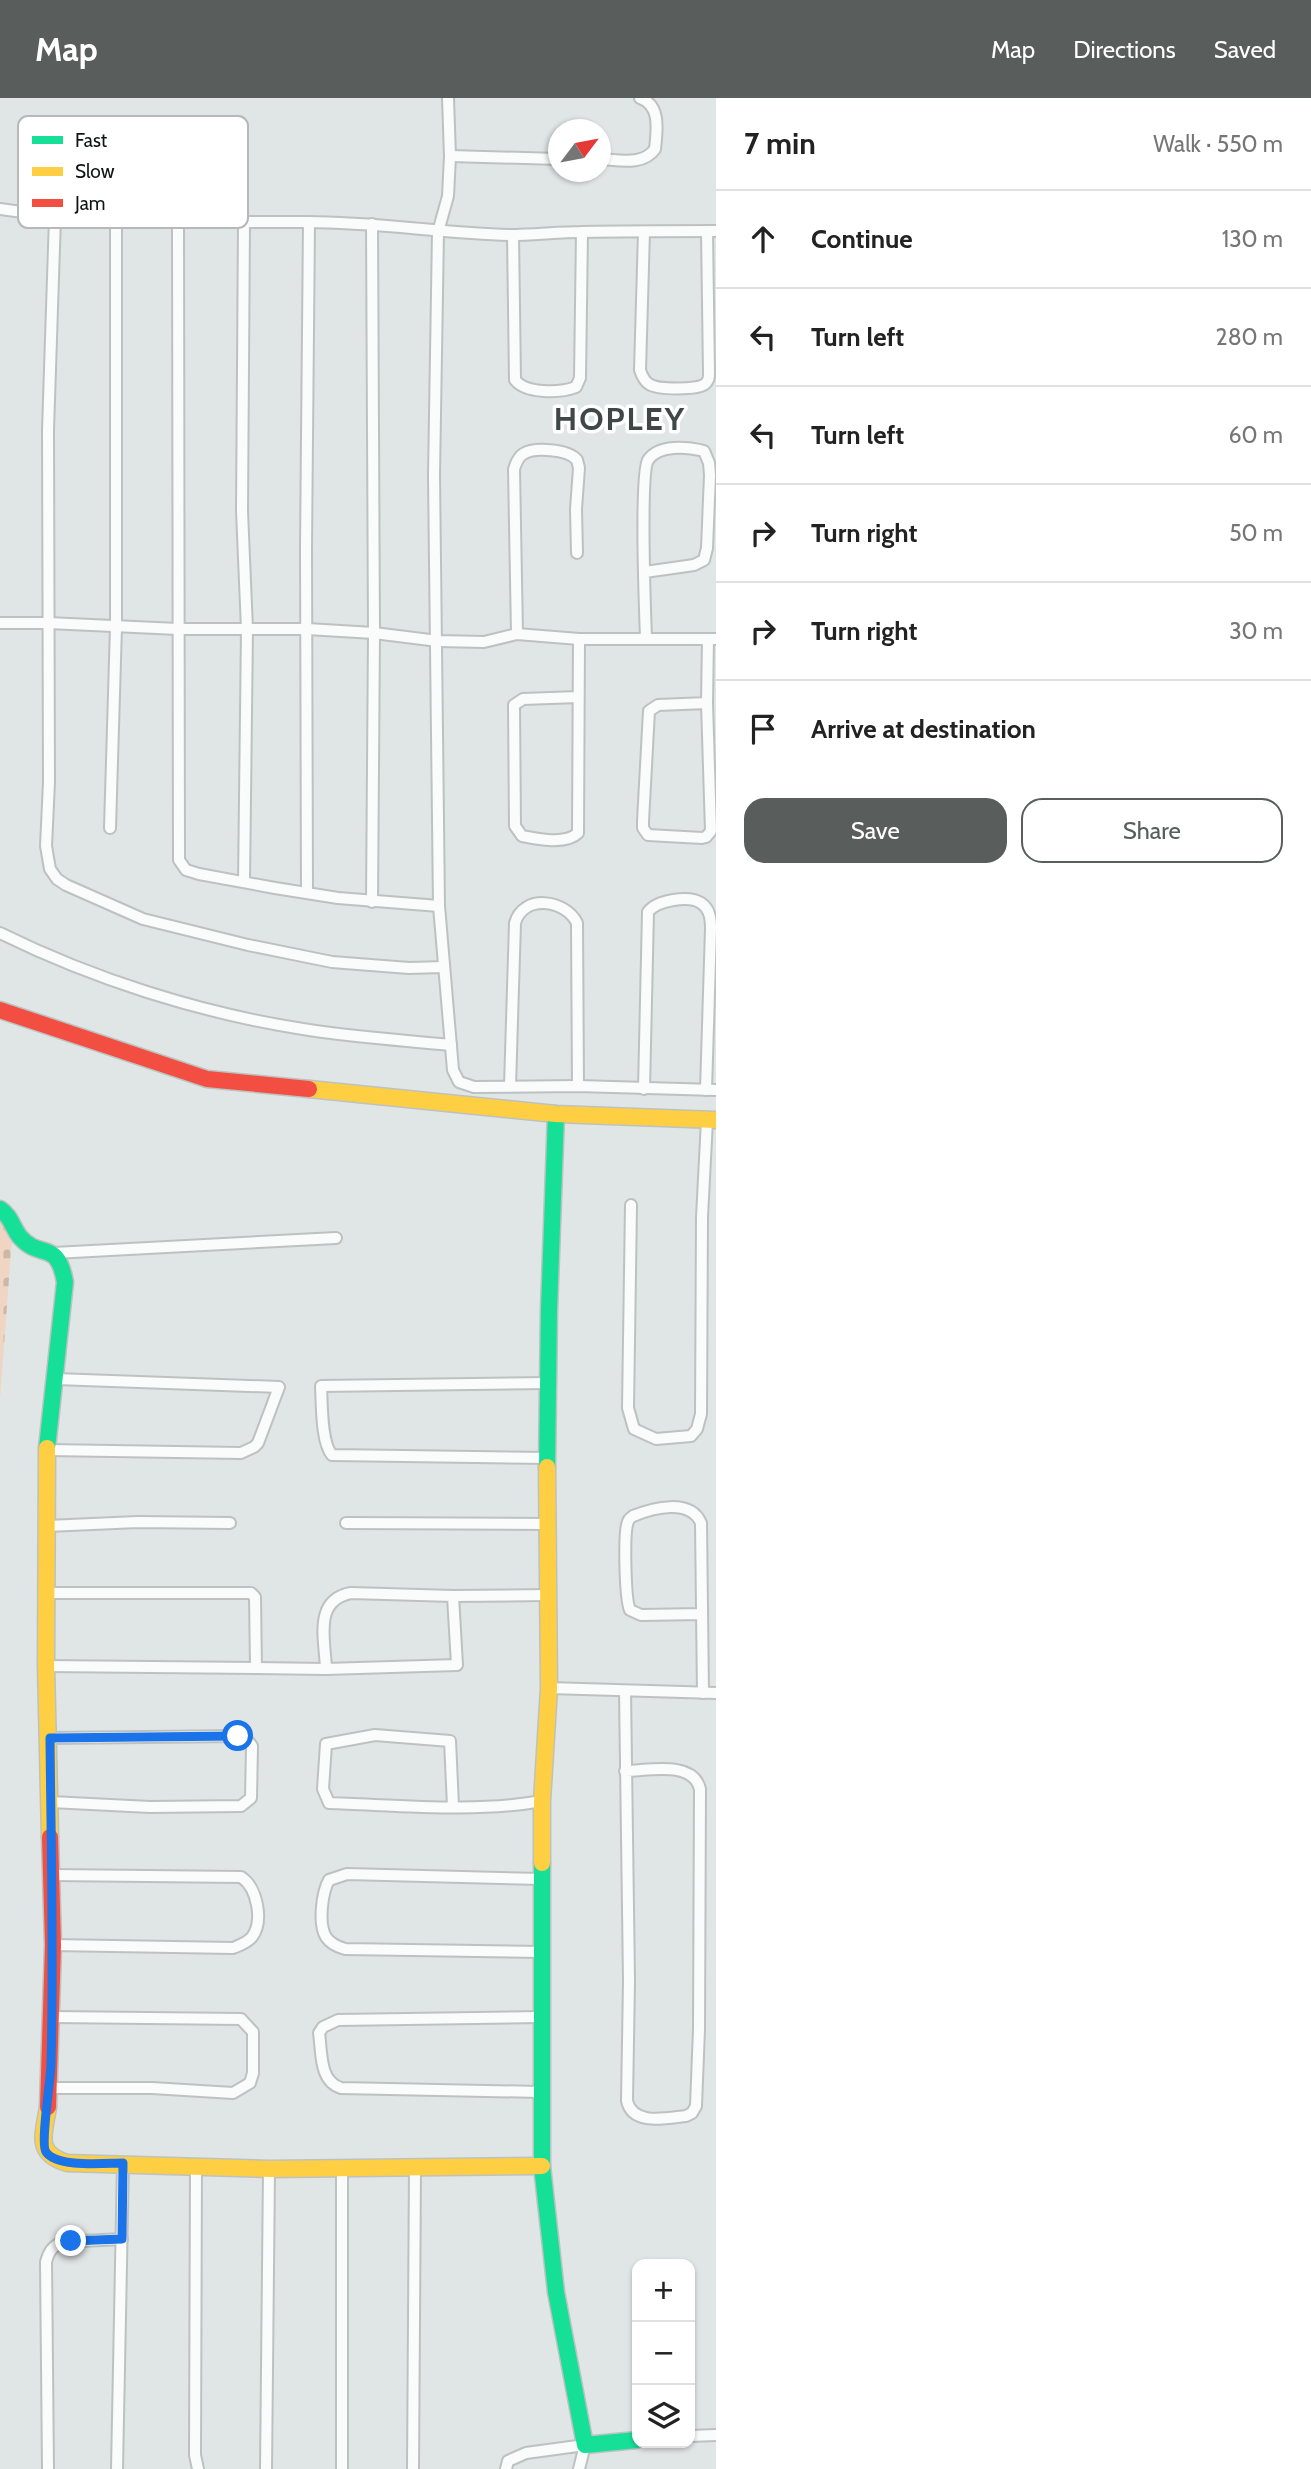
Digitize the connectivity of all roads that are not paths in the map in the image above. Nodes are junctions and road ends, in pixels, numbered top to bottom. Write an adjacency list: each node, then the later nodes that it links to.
1 (448, 98): 3 (street)
2 (639, 98): 5 (street)
3 (450, 156): 4 (street); 16 (street)
4 (548, 159)
5 (611, 159)
6 (0, 209): 7 (street)
7 (18, 212)
8 (309, 222): 9 (street); 10 (street); 27 (street)
9 (248, 223)
10 (372, 224): 16 (street); 28 (street)
11 (55, 228): 23 (street)
12 (116, 228): 24 (street)
13 (178, 228): 25 (street)
14 (244, 228): 26 (street)
15 (711, 231): 18 (street); 18 (street)
16 (438, 232): 19 (street); 33 (street)
17 (582, 232): 18 (street); 19 (street); 19 (street)
18 (644, 232)
19 (513, 235)
20 (577, 554): 29 (street)
21 (645, 572): 21 (street); 30 (street)
22 (0, 623): 23 (street)
23 (48, 623): 24 (street); 42 (street)
24 (116, 627): 25 (street); 36 (street)
25 (178, 629): 26 (street); 37 (street)
26 (247, 629): 27 (street); 37 (street)
27 (307, 629): 28 (street); 38 (street)
28 (374, 633): 33 (street); 39 (street)
29 (517, 634): 31 (street); 33 (street)
30 (646, 638): 31 (street); 32 (street)
31 (579, 639): 34 (street)
32 (712, 639): 35 (street)
33 (438, 641): 40 (street)
34 (578, 697): 34 (street)
35 (707, 703): 35 (street)
36 (110, 828)
37 (244, 882): 38 (street)
38 (307, 893): 39 (street)
39 (372, 902): 40 (street)
40 (439, 906): 42 (street)
41 (0, 933): 44 (street)
42 (444, 967): 44 (street)
43 (0, 1010): 49 (street)
44 (451, 1045): 45 (street)
45 (510, 1086): 46 (street); 46 (street)
46 (578, 1086): 47 (street)
47 (644, 1089): 48 (street); 48 (street)
48 (711, 1090)
49 (556, 1114): 50 (street); 56 (street)
50 (712, 1120): 51 (street)
51 (631, 1205)
52 (0, 1209): 54 (street)
53 (336, 1238): 54 (street)
54 (54, 1253): 55 (street)
55 (55, 1379): 57 (street); 57 (street)
56 (548, 1383): 58 (street); 58 (street)
57 (47, 1450): 62 (street)
58 (548, 1458): 61 (street)
59 (230, 1523): 62 (street)
60 (346, 1523): 61 (street)
61 (546, 1524): 64 (street)
62 (47, 1526): 63 (street)
63 (48, 1593): 67 (street); 68 (street)
64 (548, 1595): 65 (street); 70 (street)
65 (453, 1596): 69 (street); 69 (street)
66 (702, 1614): 66 (street); 72 (street)
67 (46, 1665): 68 (street); 74 (street)
68 (256, 1668): 69 (street)
69 (326, 1669)
70 (549, 1688): 71 (street); 76 (street)
71 (625, 1691): 72 (street); 75 (street)
72 (703, 1693): 73 (street)
73 (716, 1693)
74 (50, 1738): 77 (street); 77 (street)
75 (625, 1771): 75 (street)
76 (542, 1801): 78 (street); 80 (street)
77 (51, 1802): 79 (street)
78 (453, 1806): 78 (street)
79 (52, 1875): 81 (street); 81 (street)
80 (542, 1879): 82 (street); 82 (street)
81 (53, 1945): 83 (street)
82 (543, 1952): 84 (street)
83 (52, 2017): 85 (street); 85 (street)
84 (540, 2017): 86 (street); 86 (street)
85 (50, 2088): 87 (street)
86 (541, 2092): 89 (street)
87 (123, 2163): 88 (street); 93 (street)
88 (196, 2166): 91 (street); 100 (street)
89 (542, 2166): 90 (street); 97 (street)
90 (415, 2168): 92 (street); 103 (street)
91 (269, 2169): 92 (street); 101 (street)
92 (342, 2169): 102 (street)
93 (122, 2239): 98 (street); 99 (street)
94 (716, 2435): 95 (street)
95 (695, 2436)
96 (632, 2440): 97 (street)
97 (585, 2445): 104 (street); 105 (street)
98 (48, 2469)
99 (117, 2469)
100 (198, 2469)
101 (266, 2469)
102 (342, 2469)
103 (413, 2469)
104 (506, 2469)
105 (579, 2469)

